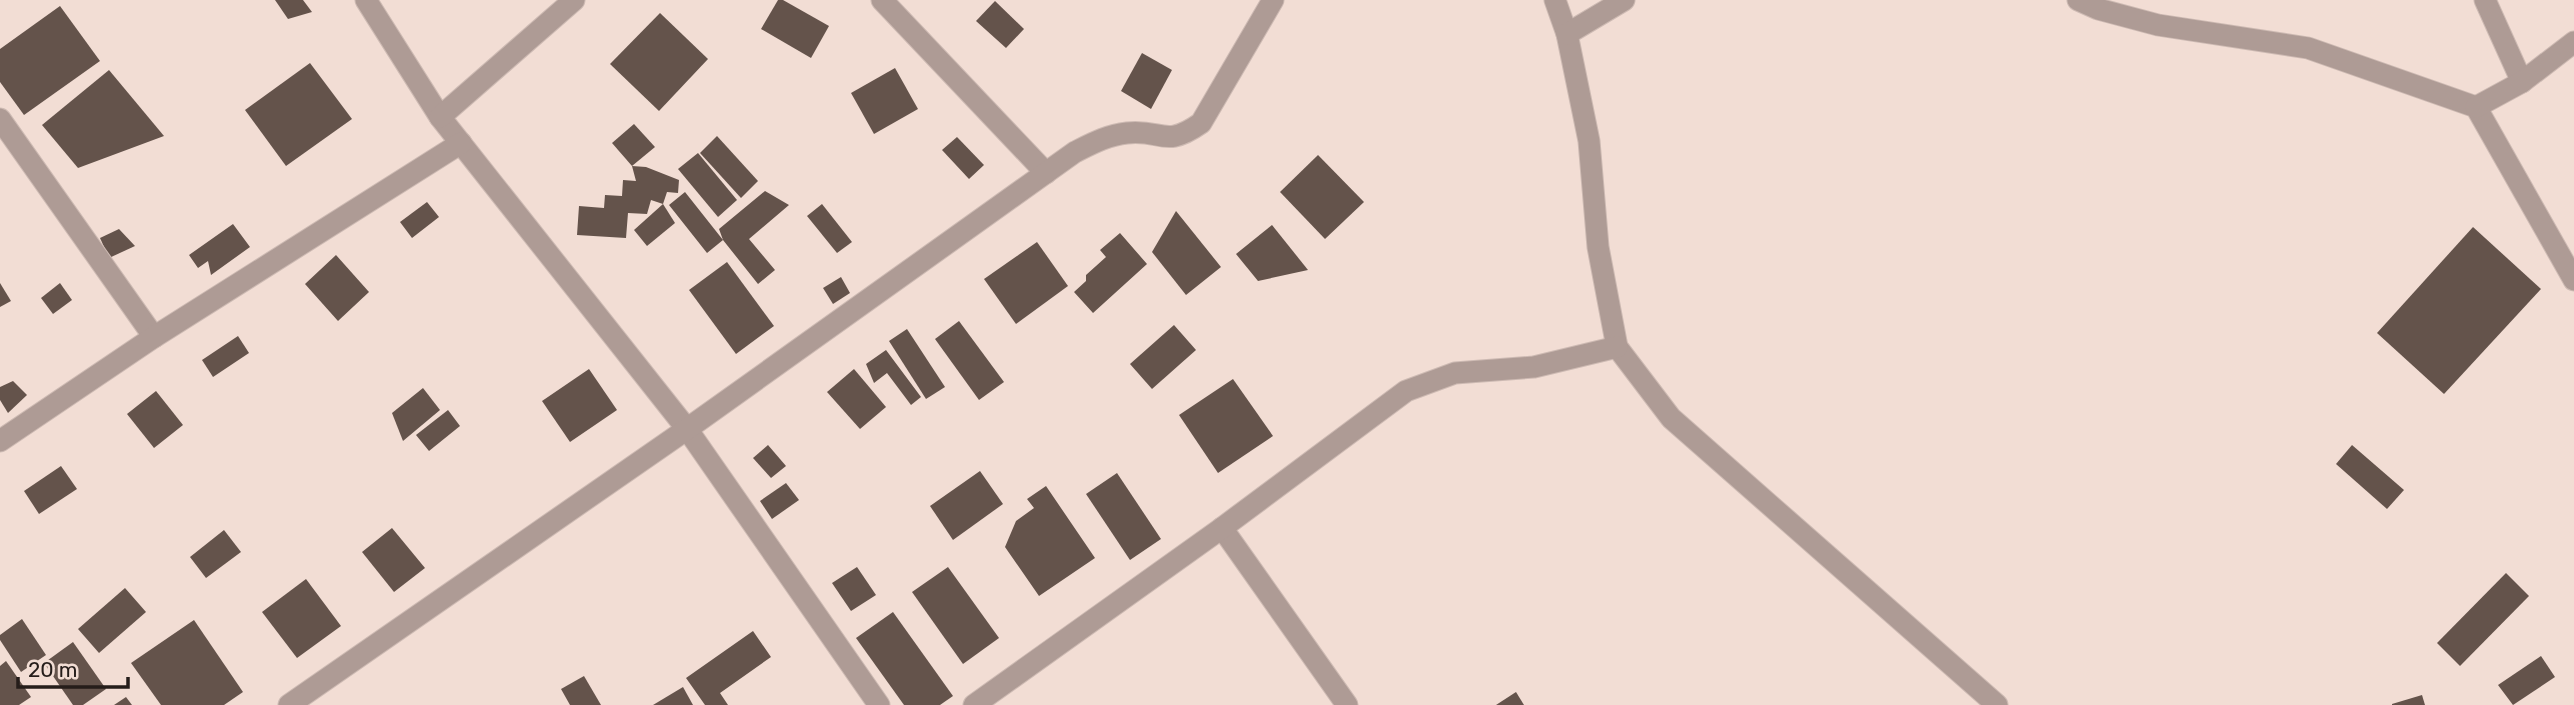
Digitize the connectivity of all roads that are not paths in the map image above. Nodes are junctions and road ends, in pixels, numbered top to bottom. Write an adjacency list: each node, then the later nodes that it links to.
1 (366, 0): 13 (street)
2 (573, 0): 13 (street)
3 (881, 0): 16 (street)
4 (1273, 0): 16 (street)
5 (1555, 0): 9 (street)
6 (1624, 0): 9 (street)
7 (2078, 0): 12 (street)
8 (2484, 0): 11 (street)
9 (1567, 34): 19 (street)
10 (2574, 42): 11 (street)
11 (2522, 82): 12 (street)
12 (2476, 107): 17 (street)
13 (440, 117): 15 (street)
14 (0, 119): 18 (street)
15 (461, 144): 18 (street); 20 (street)
16 (1046, 173): 20 (street)
17 (2574, 280)
18 (154, 337): 21 (street)
19 (1617, 347): 22 (street); 27 (street)
20 (687, 429): 23 (street); 24 (street)
21 (0, 441)
22 (1222, 528): 25 (street); 26 (street)
23 (289, 705)
24 (879, 705)
25 (974, 705)
26 (1347, 705)
27 (1997, 705)

